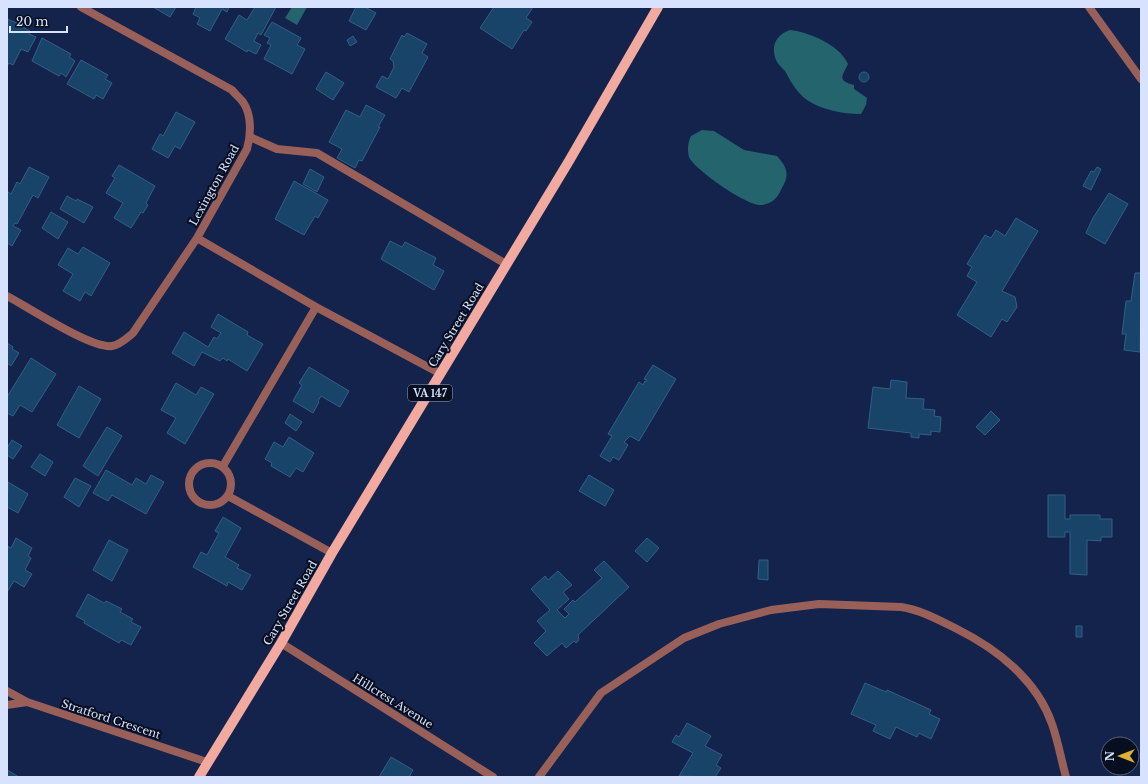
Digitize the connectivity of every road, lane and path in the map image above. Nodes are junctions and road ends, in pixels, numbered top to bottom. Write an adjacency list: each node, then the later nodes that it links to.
1 (81, 7): 5 (street, Lexington Road)
2 (658, 7): 7 (main road, Cary Street Road / VA 147)
3 (1089, 7): 4 (street)
4 (1141, 79)
5 (250, 137): 6 (street, Lexington Road); 7 (street)
6 (197, 238): 8 (street); 9 (street, Lexington Road)
7 (506, 264): 10 (main road, Cary Street Road / VA 147)
8 (7, 296)
9 (316, 307): 10 (street, Lexington Road); 11 (street)
10 (441, 374): 13 (main road, Cary Street Road / VA 147)
11 (223, 466): 12 (street); 12 (street)
12 (228, 496): 13 (street)
13 (332, 553): 14 (main road, Cary Street Road / VA 147)
14 (281, 643): 18 (main road, Cary Street Road / VA 147); 20 (street, Hillcrest Avenue)
15 (7, 691): 16 (street)
16 (27, 702): 17 (street, Stratford Crescent); 18 (street, Stratford Crescent)
17 (7, 705)
18 (208, 762): 19 (main road, Cary Street Road / VA 147)
19 (199, 777)
20 (493, 777)
21 (539, 777): 22 (street)
22 (1066, 777)

